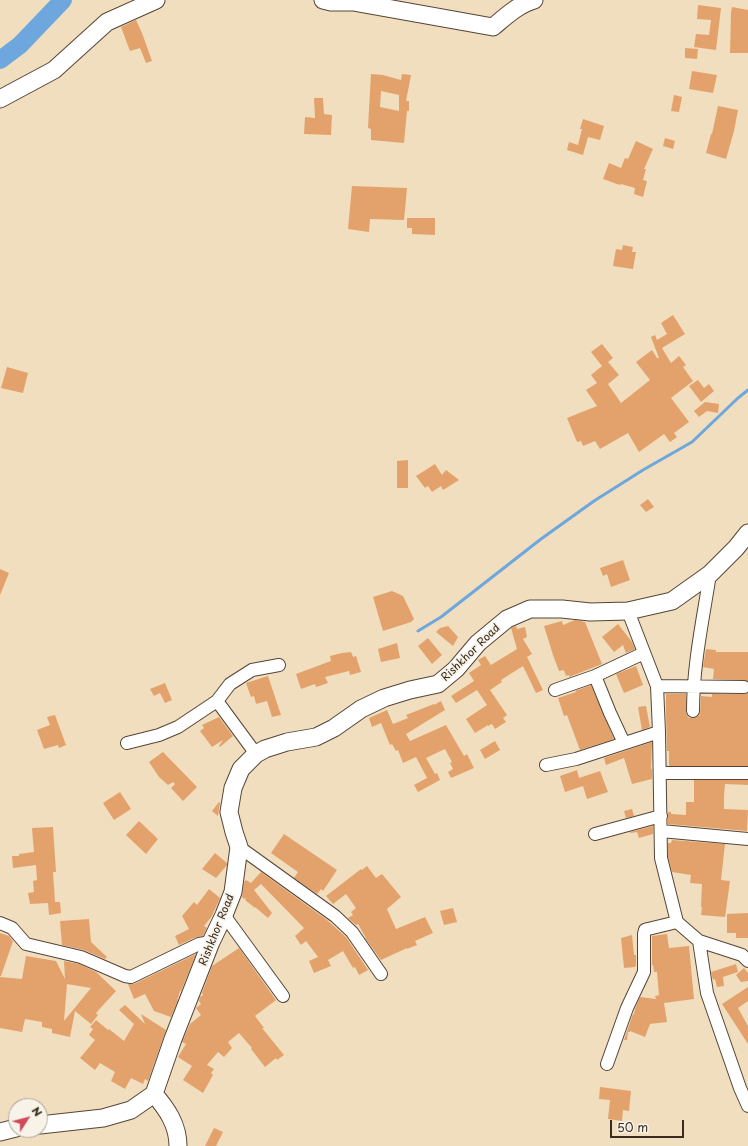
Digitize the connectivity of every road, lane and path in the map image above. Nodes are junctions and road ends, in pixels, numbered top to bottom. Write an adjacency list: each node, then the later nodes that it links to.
1 (156, 0): 4 (street)
2 (323, 0): 3 (street)
3 (534, 0)
4 (0, 99)
5 (748, 533): 6 (street, Rishkhor Road)
6 (710, 574): 7 (street, Rishkhor Road); 12 (street)
7 (628, 611): 8 (street); 20 (street, Rishkhor Road)
8 (644, 653): 10 (street); 11 (street)
9 (279, 665): 15 (street)
10 (595, 676): 14 (street); 19 (street)
11 (657, 686): 12 (street); 17 (street)
12 (693, 686): 13 (street); 16 (street)
13 (744, 687)
14 (555, 690)
15 (217, 701): 18 (street); 20 (street)
16 (693, 712)
17 (659, 732): 19 (street); 22 (street)
18 (126, 743)
19 (624, 743): 21 (street)
20 (256, 754): 28 (street, Rishkhor Road)
21 (546, 765)
22 (660, 773): 23 (street); 24 (street)
23 (748, 773)
24 (661, 816): 25 (street); 26 (street)
25 (662, 831): 27 (street); 30 (street)
26 (595, 834)
27 (748, 839)
28 (240, 847): 29 (street, Rishkhor Road); 35 (street)
29 (224, 915): 33 (street, Rishkhor Road); 36 (street)
30 (677, 922): 32 (street); 37 (street)
31 (0, 923): 33 (street)
32 (699, 940): 34 (street); 39 (street)
33 (211, 942): 38 (street, Rishkhor Road)
34 (748, 960)
35 (382, 974)
36 (283, 996)
37 (607, 1064)
38 (154, 1094): 40 (street); 41 (street)
39 (748, 1106)
40 (48, 1124)
41 (178, 1146)

